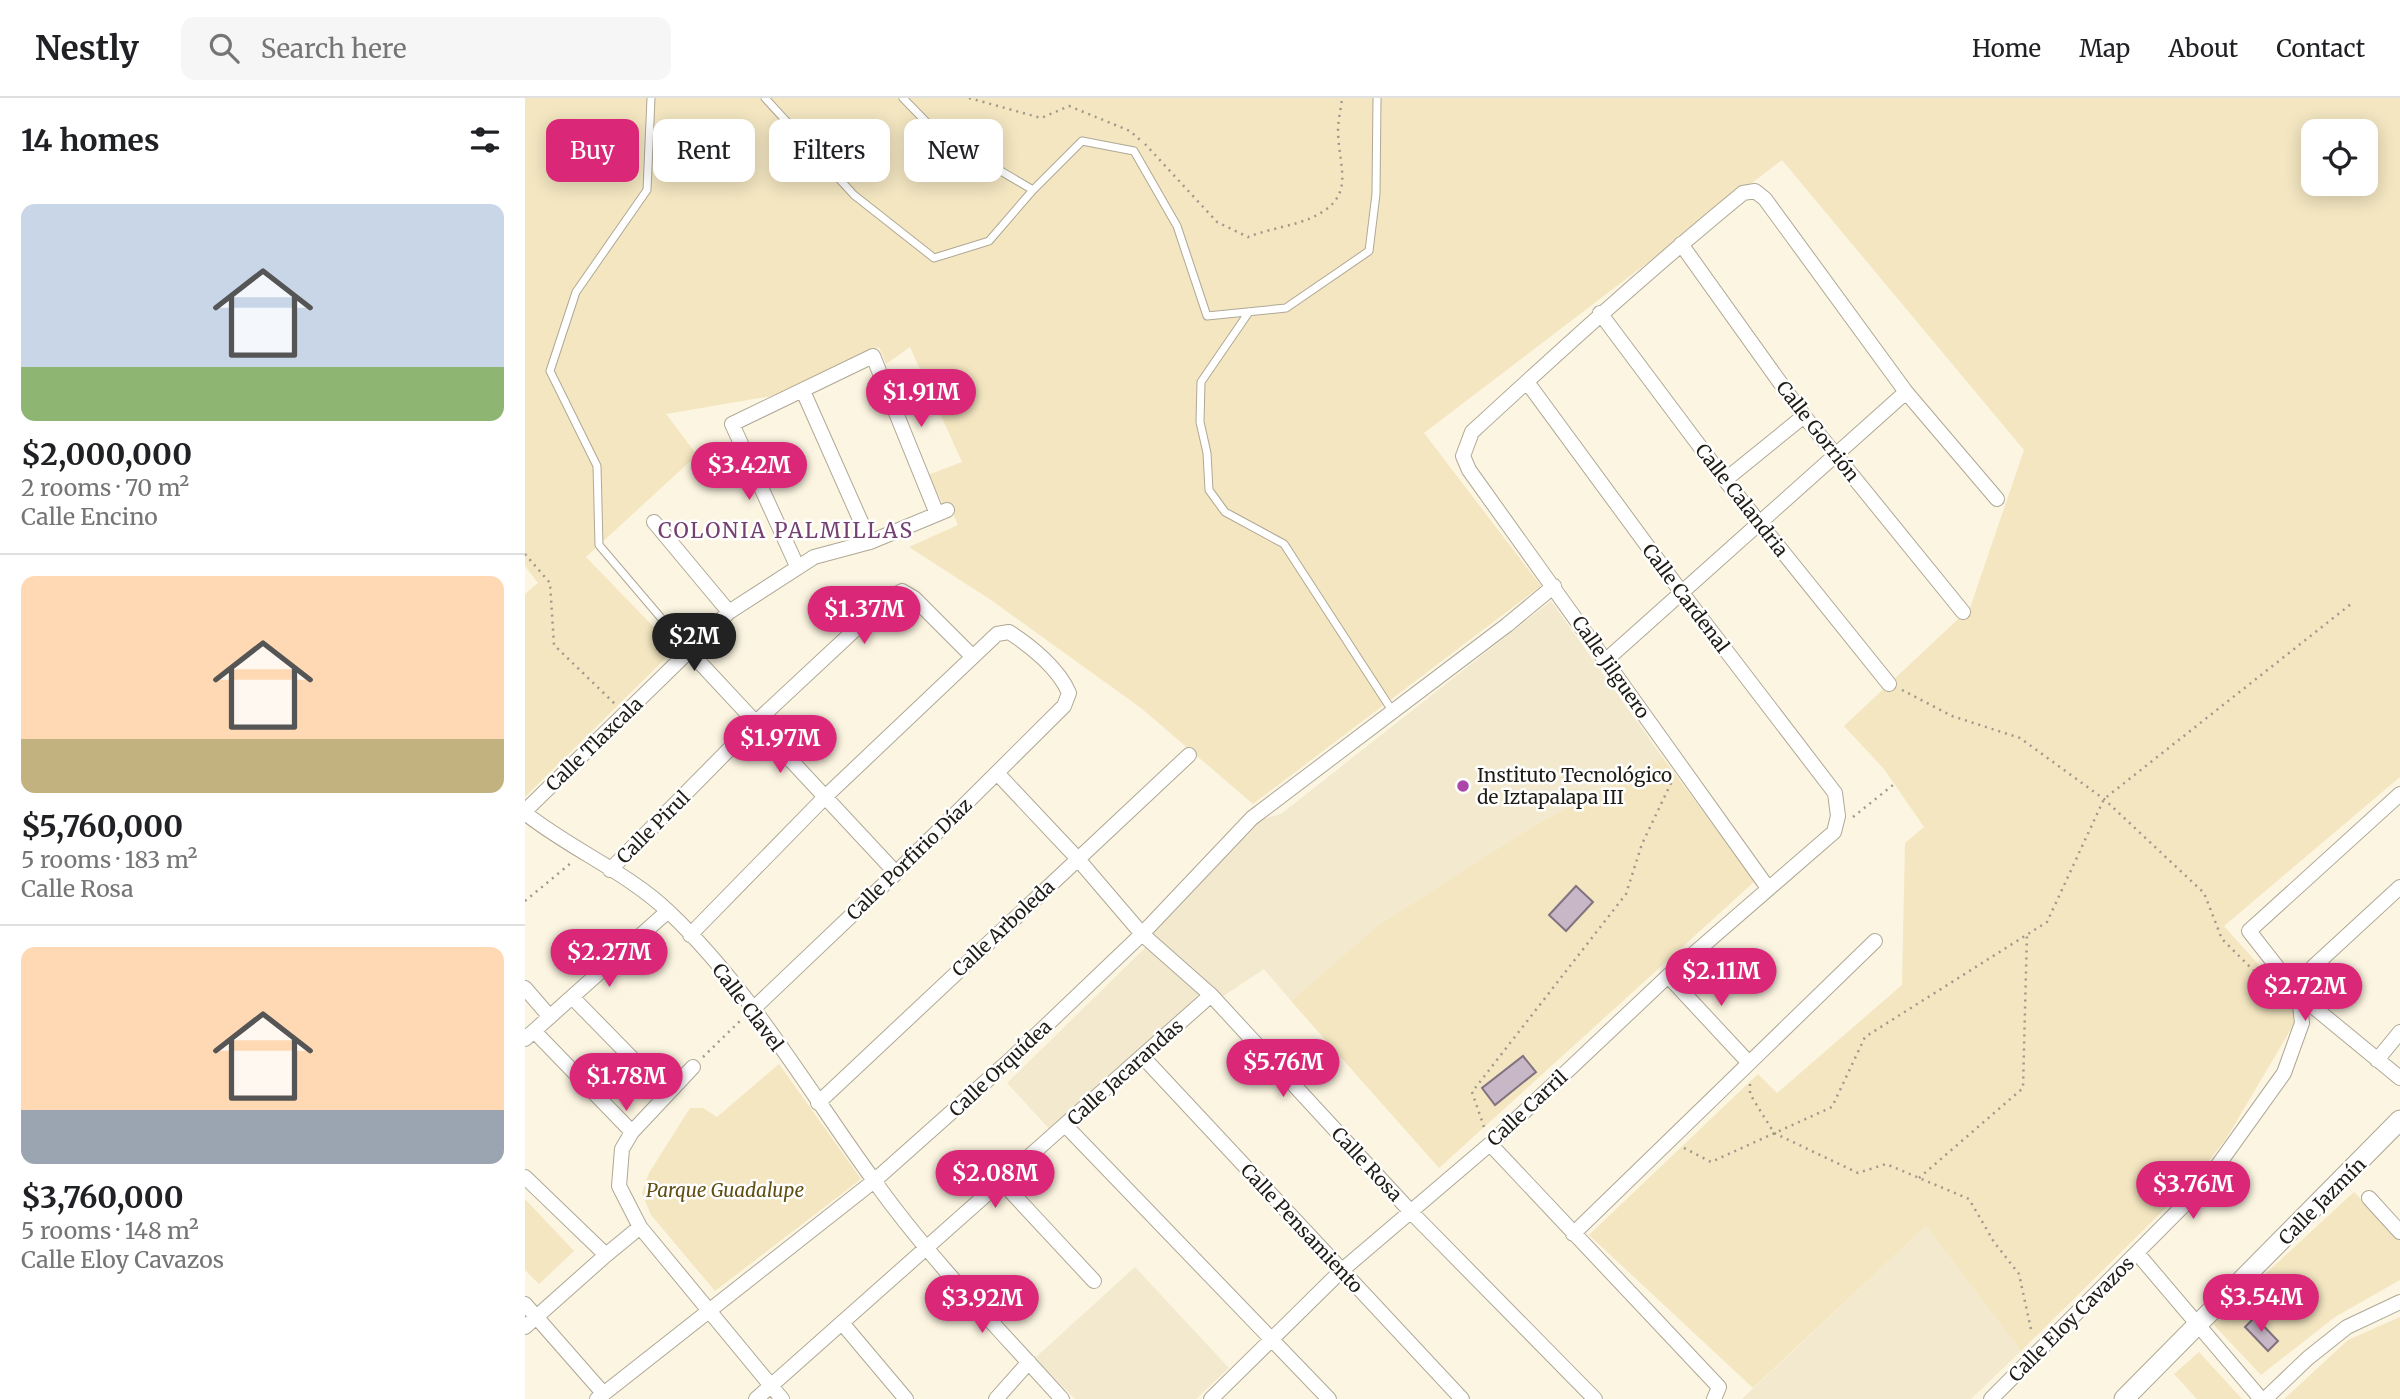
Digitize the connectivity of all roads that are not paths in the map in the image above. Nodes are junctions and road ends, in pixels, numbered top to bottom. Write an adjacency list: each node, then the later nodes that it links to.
1 (651, 98): 24 (lane)
2 (765, 98): 5 (lane)
3 (903, 98): 5 (lane)
4 (1377, 98): 7 (lane)
5 (1033, 190): 7 (lane)
6 (1681, 244): 8 (street); 11 (street); 12 (street, Calle Gorrión)
7 (1249, 312): 28 (lane)
8 (1601, 313): 9 (street); 14 (street, Calle Calandria)
9 (1527, 382): 20 (street, Calle Jilguero); 21 (street, Calle Cardenal)
10 (803, 391): 18 (street); 18 (street, Calle Tlaxcala); 19 (street)
11 (1906, 392): 13 (street); 15 (street)
12 (1804, 416): 13 (street, Calle Gorrión); 14 (street)
13 (1836, 457): 17 (street); 23 (street, Calle Gorrión)
14 (1725, 480): 17 (street, Calle Calandria)
15 (1997, 499)
16 (654, 522): 22 (street)
17 (1759, 523): 21 (street); 27 (street, Calle Calandria)
18 (870, 542): 19 (street, Calle Tlaxcala)
19 (797, 566): 22 (street, Calle Tlaxcala)
20 (1553, 586): 26 (street, Calle Jilguero); 28 (street, Calle Orquídea)
21 (1682, 593): 26 (street); 35 (street, Calle Cardenal)
22 (729, 612): 24 (street, Calle Tlaxcala)
23 (1963, 612)
24 (690, 652): 29 (street); 34 (street, Calle Tlaxcala)
25 (971, 655): 29 (street, Calle Pirul); 31 (street, Calle Porfirio Díaz); 33 (street)
26 (1605, 661): 40 (street, Calle Jilguero)
27 (1889, 684)
28 (1394, 712): 42 (street, Calle Orquídea)
29 (755, 722): 33 (street); 37 (street, Calle Pirul)
30 (1189, 755): 36 (street, Calle Arboleda)
31 (997, 772): 36 (street, Calle Rosa); 38 (street, Calle Porfirio Díaz)
32 (2400, 794): 48 (street)
33 (825, 797): 38 (street); 43 (street)
34 (525, 812): 37 (street, Calle Clavel)
35 (1834, 832): 40 (street, Calle Carril)
36 (1077, 858): 42 (street, Calle Rosa); 60 (street, Calle Arboleda)
37 (610, 870): 41 (street, Calle Clavel)
38 (897, 873): 50 (street, Calle Porfirio Díaz)
39 (2400, 887): 48 (street)
40 (1768, 888): 45 (street, Calle Carril)
41 (668, 911): 43 (street, Calle Clavel); 49 (street)
42 (1142, 934): 47 (street, Calle Rosa); 66 (street, Calle Orquídea)
43 (690, 935): 50 (street, Calle Clavel)
44 (1875, 941): 56 (street)
45 (1668, 976): 56 (street); 64 (street, Calle Carril)
46 (525, 988): 51 (street)
47 (1211, 995): 54 (street, Calle Jacarandas); 69 (street, Calle Rosa)
48 (2299, 995): 55 (street); 74 (street, Calle Eloy Cavazos)
49 (573, 998): 51 (street); 59 (street)
50 (752, 1010): 60 (street, Calle Clavel)
51 (550, 1017): 53 (street)
52 (2400, 1032): 55 (street)
53 (529, 1035): 63 (street)
54 (1142, 1056): 62 (street, Calle Jacarandas); 76 (street, Calle Pensamiento)
55 (2377, 1060): 58 (street)
56 (1749, 1063): 72 (street)
57 (693, 1066): 59 (street)
58 (2400, 1078)
59 (667, 1094): 63 (street)
60 (818, 1103): 66 (street, Calle Clavel)
61 (2400, 1120): 84 (street, Calle Jazmín)
62 (1065, 1125): 67 (street, Calle Jacarandas); 85 (street)
63 (632, 1132): 70 (street)
64 (1490, 1144): 69 (street, Calle Carril); 72 (street)
65 (525, 1177): 75 (street)
66 (874, 1181): 73 (street, Calle Clavel); 80 (street, Calle Orquídea)
67 (1001, 1181): 73 (street, Calle Jacarandas); 77 (street)
68 (2369, 1198): 71 (street)
69 (1411, 1212): 76 (street, Calle Carril); 98 (street, Calle Rosa)
70 (640, 1227): 75 (street); 80 (street)
71 (2400, 1232)
72 (1573, 1234): 88 (street)
73 (927, 1247): 82 (street, Calle Jacarandas); 86 (street, Calle Clavel)
74 (2137, 1253): 84 (street); 99 (street, Calle Eloy Cavazos)
75 (606, 1255): 81 (street)
76 (1341, 1271): 85 (street, Calle Carril); 97 (street, Calle Pensamiento)
77 (1094, 1281)
78 (2400, 1302): 101 (street)
79 (525, 1304): 81 (street)
80 (708, 1312): 87 (street); 89 (street, Calle Orquídea)
81 (536, 1317): 83 (street); 89 (street)
82 (842, 1323): 87 (street, Calle Jacarandas); 93 (street)
83 (525, 1327)
84 (2197, 1327): 100 (street, Calle Jazmín); 101 (street)
85 (1271, 1339): 90 (street, Calle Carril); 96 (street)
86 (1029, 1362): 94 (street); 95 (street, Calle Clavel)
87 (770, 1386): 91 (street, Calle Jacarandas); 92 (street)
88 (1717, 1393)
89 (600, 1396)
90 (1215, 1397)
91 (756, 1399)
92 (782, 1399)
93 (906, 1399)
94 (996, 1399)
95 (1062, 1399)
96 (1329, 1399)
97 (1462, 1399)
98 (1595, 1399)
99 (1991, 1399)
100 (2124, 1399)
101 (2263, 1399)

